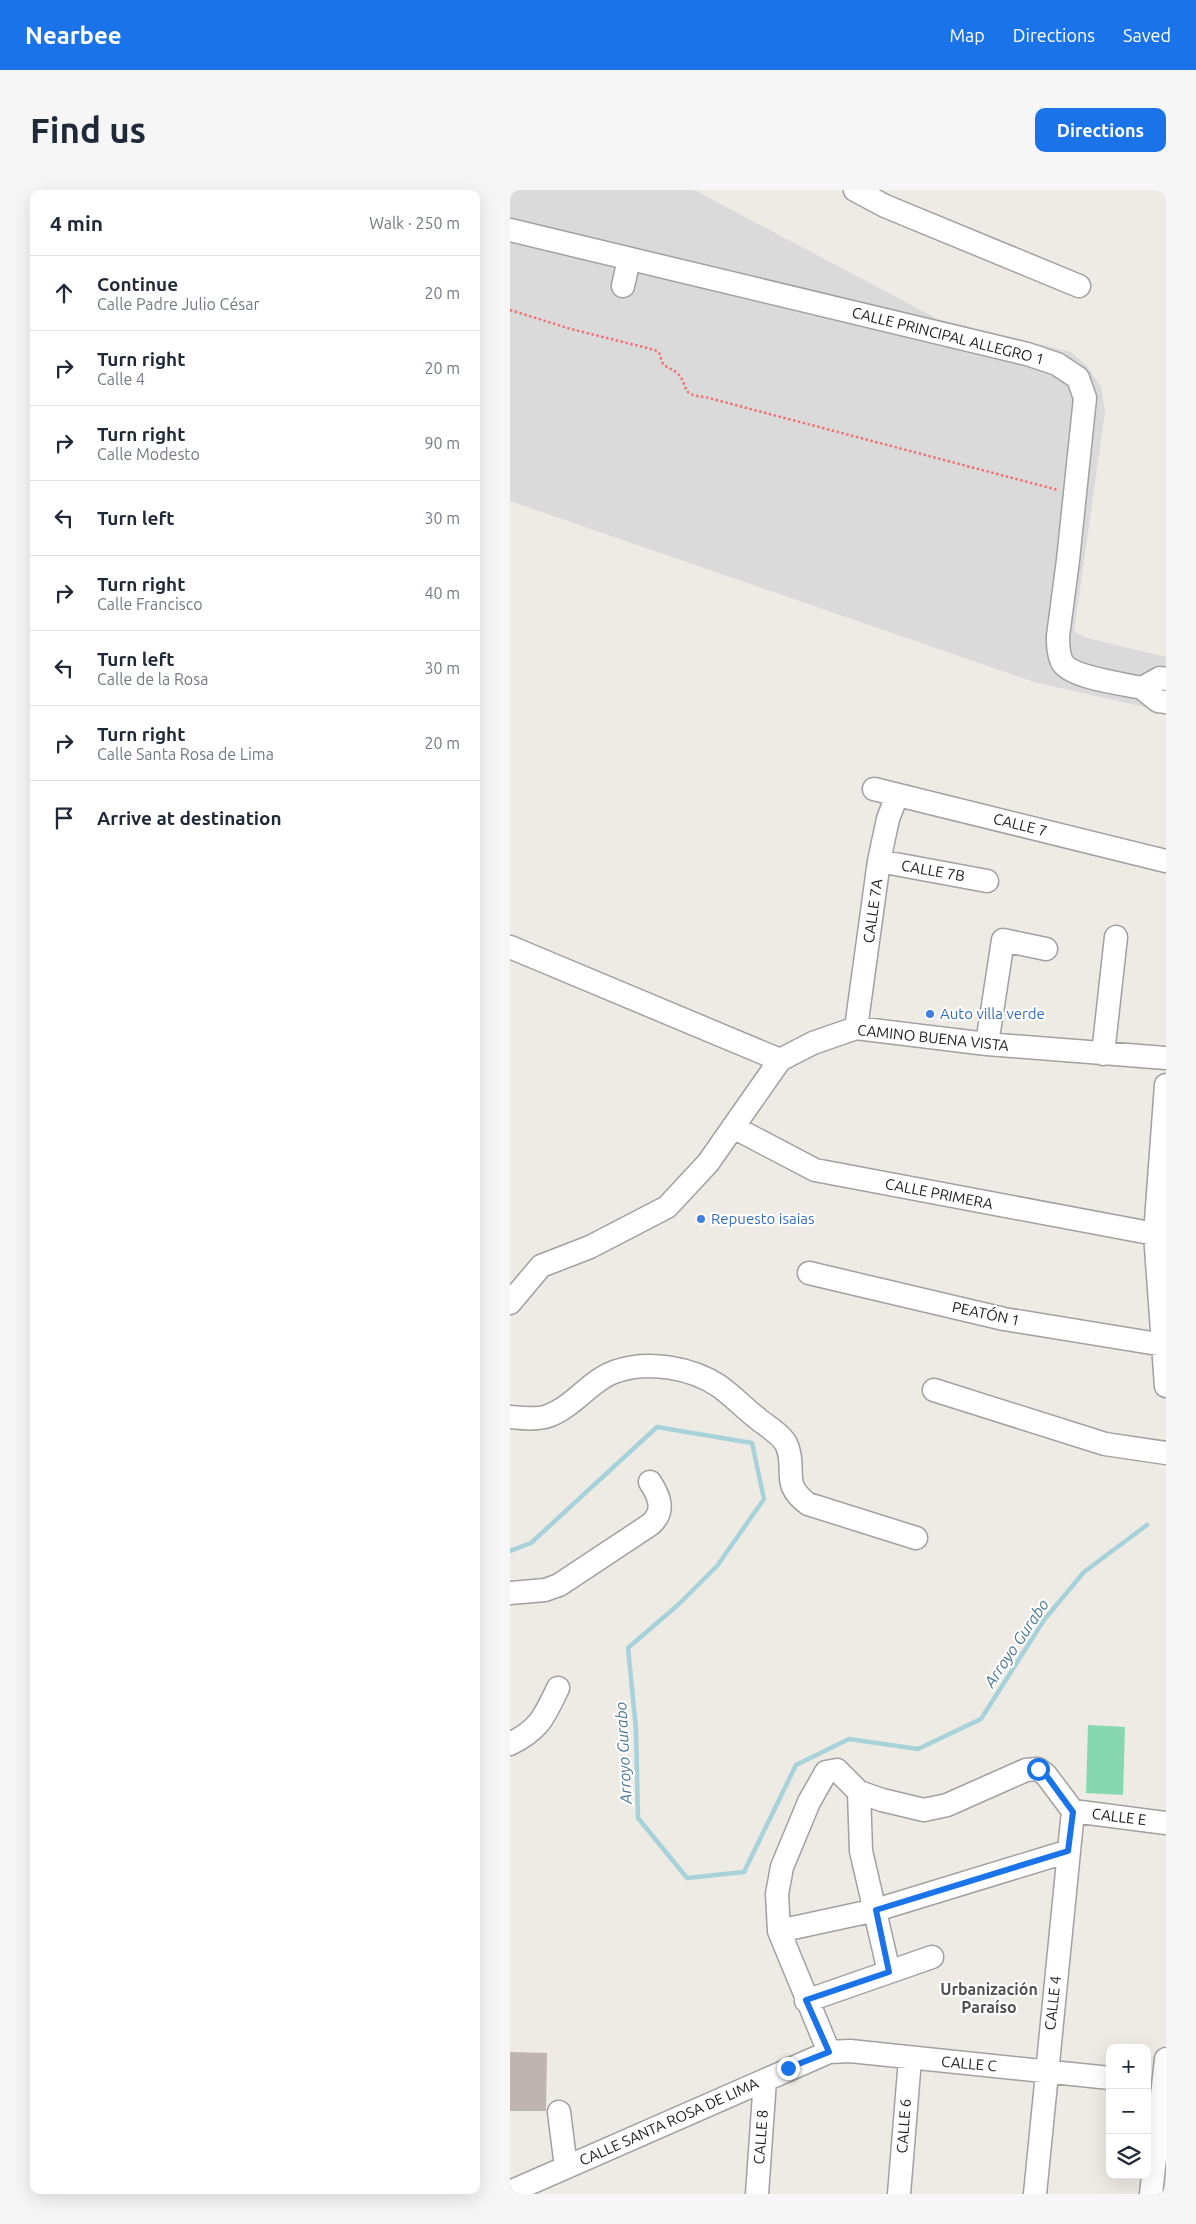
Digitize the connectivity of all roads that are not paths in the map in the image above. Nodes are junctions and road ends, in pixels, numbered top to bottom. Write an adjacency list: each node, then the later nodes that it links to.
1 (855, 190): 2 (street)
2 (890, 198): 6 (street)
3 (510, 230): 4 (street, CALLE PRINCIPAL ALLEGRO 1)
4 (629, 259): 5 (street); 8 (street, CALLE PRINCIPAL ALLEGRO 1)
5 (623, 286)
6 (1079, 286)
7 (1166, 679): 8 (street)
8 (1142, 688): 9 (street, CALLE PRINCIPAL ALLEGRO 1)
9 (1166, 702)
10 (874, 789): 11 (street, CALLE 7)
11 (897, 795): 12 (street, CALLE 7); 13 (street, CALLE 7A)
12 (1166, 861)
13 (879, 862): 14 (street, CALLE 7B); 18 (street, CALLE 7A)
14 (987, 881)
15 (1116, 937): 20 (street)
16 (510, 947): 22 (street)
17 (1046, 949): 19 (street)
18 (856, 1028): 19 (street, CAMINO BUENA VISTA); 22 (street, CAMINO BUENA VISTA)
19 (987, 1044): 20 (street, CAMINO BUENA VISTA)
20 (1103, 1054): 21 (street, CAMINO BUENA VISTA)
21 (1166, 1058)
22 (780, 1060): 24 (street, CAMINO BUENA VISTA)
23 (1166, 1085): 25 (street)
24 (733, 1127): 25 (street, CALLE PRIMERA); 27 (street, CAMINO BUENA VISTA)
25 (1155, 1234): 28 (street)
26 (809, 1273): 28 (street, PEATÓN 1)
27 (510, 1303)
28 (1164, 1345): 29 (street)
29 (1166, 1386)
30 (934, 1390): 32 (street)
31 (510, 1417): 34 (street)
32 (1166, 1453)
33 (650, 1482): 35 (street)
34 (916, 1538)
35 (510, 1593)
36 (558, 1688): 37 (street)
37 (510, 1744)
38 (859, 1792): 39 (street); 42 (street); 43 (street)
39 (1073, 1812): 40 (street, CALLE E); 41 (street, CALLE 4)
40 (1166, 1823)
41 (1068, 1851): 42 (street); 50 (street, CALLE 4)
42 (876, 1910): 43 (street); 45 (street)
43 (779, 1931): 46 (street)
44 (932, 1957): 45 (street)
45 (889, 1972): 46 (street)
46 (806, 2000): 47 (street)
47 (829, 2052): 48 (street, CALLE C); 52 (street, CALLE SANTA ROSA DE LIMA)
48 (910, 2059): 50 (street, CALLE C); 59 (street, CALLE 6)
49 (1166, 2059): 53 (street)
50 (1046, 2070): 51 (street, CALLE C); 60 (street, CALLE 4)
51 (1106, 2078)
52 (764, 2080): 55 (street, CALLE SANTA ROSA DE LIMA); 58 (street, CALLE 8)
53 (1159, 2084): 61 (street)
54 (559, 2112): 55 (street)
55 (566, 2167): 56 (street, CALLE SANTA ROSA DE LIMA)
56 (532, 2188): 57 (street, CALLE SANTA ROSA DE LIMA)
57 (510, 2192)
58 (758, 2194)
59 (899, 2194)
60 (1035, 2194)
61 (1152, 2194)

